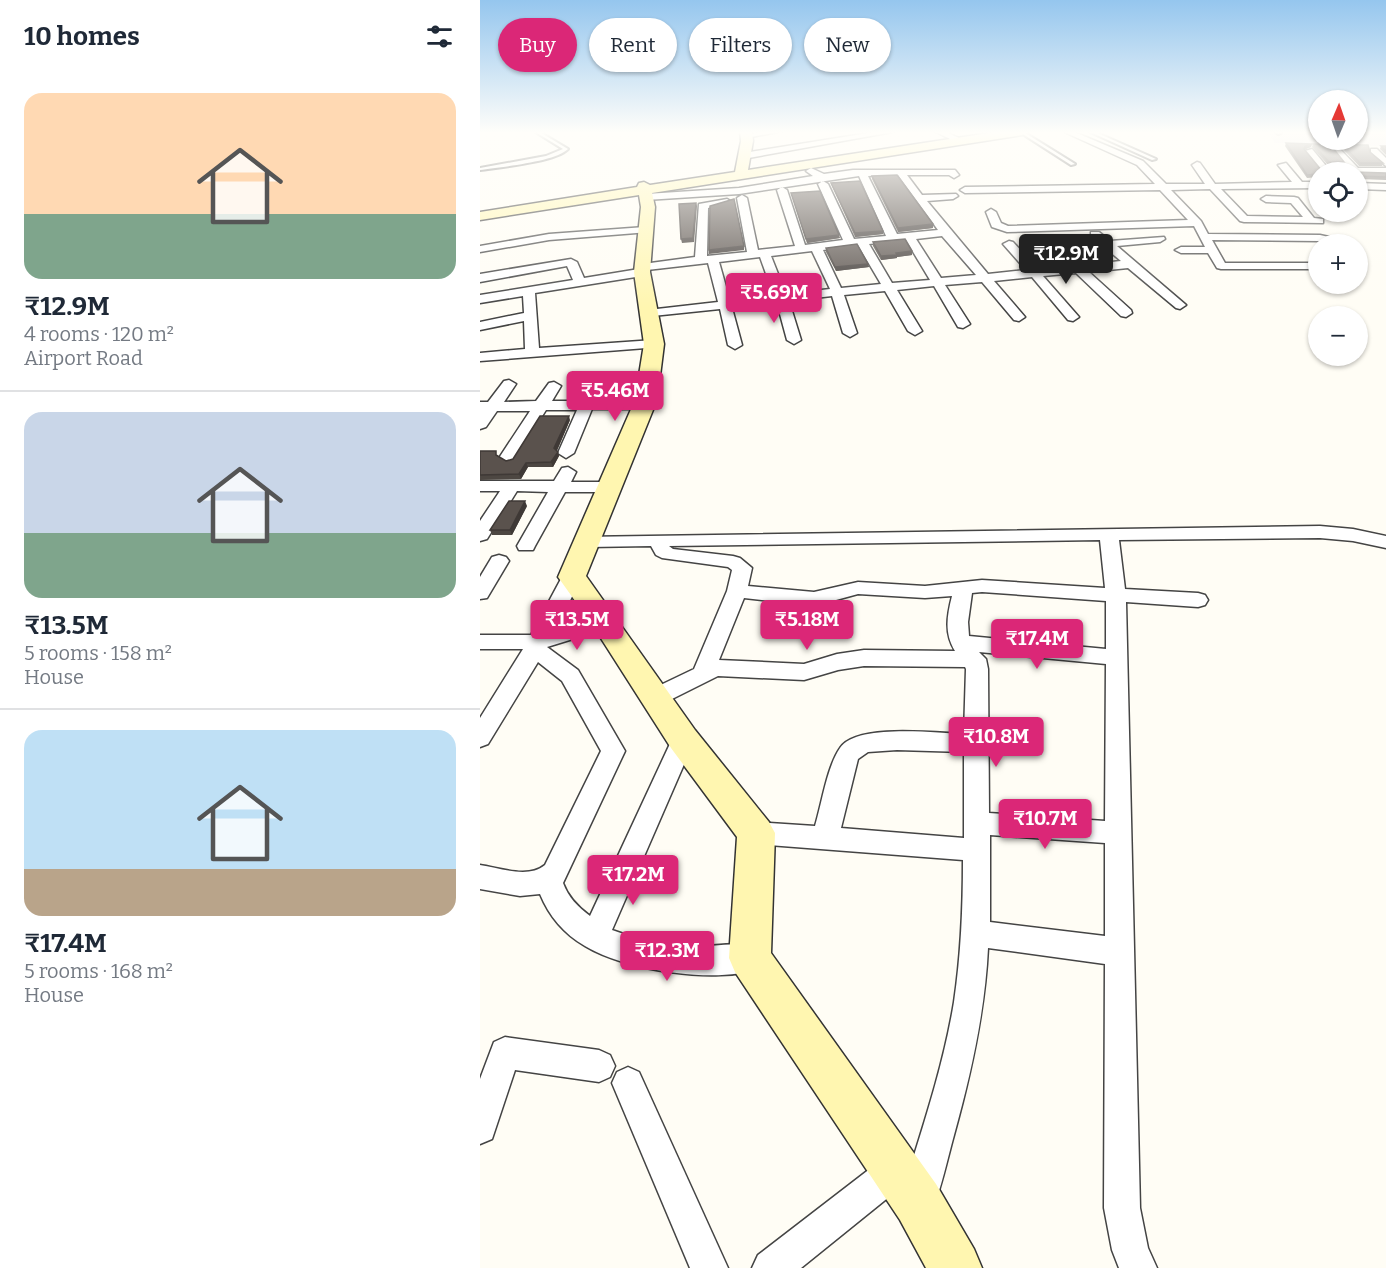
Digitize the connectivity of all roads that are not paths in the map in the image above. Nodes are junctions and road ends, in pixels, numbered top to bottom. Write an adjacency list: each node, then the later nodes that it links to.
1 (650, 190): 12 (main road)
2 (746, 190): 12 (street)
3 (782, 190): 37 (street)
4 (827, 190): 32 (street)
5 (870, 190): 26 (street)
6 (914, 190): 14 (street)
7 (972, 190): 8 (street)
8 (1079, 190)
9 (1098, 190): 16 (street)
10 (1165, 190): 20 (street)
11 (1215, 190): 15 (street)
12 (645, 191): 17 (main road); 19 (main road); 21 (main road)
13 (953, 196): 14 (street)
14 (920, 198): 22 (street)
15 (1224, 200): 15 (street)
16 (1106, 203)
17 (480, 210)
18 (991, 212): 20 (street)
19 (480, 216)
20 (1197, 223): 25 (street)
21 (645, 230): 42 (street); 46 (main road)
22 (945, 232): 24 (street); 50 (street)
23 (1095, 234): 34 (street)
24 (909, 236): 26 (street); 52 (street)
25 (1205, 237): 39 (street); 40 (street)
26 (893, 238): 31 (street)
27 (1281, 238): 29 (street); 40 (street); 45 (street)
28 (1160, 239): 34 (street)
29 (1308, 239)
30 (1048, 240): 47 (street)
31 (862, 242): 32 (street); 53 (street)
32 (850, 243): 35 (street)
33 (1009, 244): 48 (street)
34 (1108, 244): 44 (street)
35 (816, 247): 37 (street); 55 (street)
36 (480, 249): 42 (street)
37 (801, 249): 41 (street)
38 (1181, 250): 39 (street)
39 (1212, 250): 40 (street)
40 (1253, 252): 45 (street)
41 (758, 253): 43 (street); 43 (street); 57 (street)
42 (522, 255): 49 (street); 51 (street)
43 (707, 259): 46 (street); 59 (street)
44 (1131, 264): 47 (street); 58 (street)
45 (1305, 266)
46 (643, 269): 51 (street); 61 (main road)
47 (1078, 269): 48 (street); 60 (street)
48 (1036, 273): 50 (street); 64 (street)
49 (480, 278)
50 (986, 278): 52 (street); 63 (street)
51 (580, 282): 54 (street)
52 (937, 282): 53 (street); 65 (street)
53 (890, 287): 55 (street); 67 (street)
54 (529, 290): 56 (street); 62 (street)
55 (837, 292): 57 (street); 68 (street)
56 (480, 299)
57 (782, 299): 59 (street); 69 (street)
58 (1180, 305)
59 (724, 306): 61 (street); 71 (street)
60 (1126, 313)
61 (648, 314): 70 (main road)
62 (530, 316): 66 (street); 72 (street)
63 (1019, 317)
64 (1073, 317)
65 (963, 324)
66 (480, 326)
67 (915, 332)
68 (850, 333)
69 (795, 340)
70 (654, 344): 72 (street); 77 (main road)
71 (735, 345)
72 (532, 353): 73 (street)
73 (480, 357)
74 (509, 384): 80 (street)
75 (598, 384): 78 (street)
76 (554, 386): 79 (street)
77 (644, 404): 78 (street); 87 (main road)
78 (585, 405): 79 (street); 82 (street)
79 (541, 406): 80 (street); 83 (street)
80 (486, 407): 81 (street)
81 (480, 423)
82 (566, 453)
83 (507, 458)
84 (563, 479): 86 (street); 87 (street); 93 (street)
85 (480, 486): 86 (street)
86 (512, 486): 88 (street)
87 (612, 487): 91 (main road)
88 (480, 535)
89 (1109, 535): 90 (street); 92 (street); 99 (street)
90 (657, 540): 91 (street); 97 (street)
91 (590, 541): 95 (main road)
92 (1386, 542)
93 (526, 546)
94 (499, 561): 98 (street)
95 (572, 577): 101 (main road); 103 (street)
96 (963, 588): 97 (street); 99 (street); 104 (street)
97 (737, 591): 106 (street)
98 (480, 593)
99 (1116, 595): 100 (street); 105 (street)
100 (1198, 600)
101 (606, 622): 103 (street); 107 (main road)
102 (480, 642): 103 (street)
103 (536, 645): 108 (street); 117 (street)
104 (968, 651): 105 (street); 106 (street); 110 (street)
105 (1116, 657): 113 (street)
106 (704, 671): 107 (street)
107 (654, 698): 109 (main road)
108 (480, 738)
109 (682, 739): 112 (main road); 119 (street)
110 (974, 743): 111 (street); 114 (street)
111 (976, 822): 113 (street); 115 (street)
112 (756, 833): 114 (street); 121 (main road)
113 (1118, 833): 120 (street)
114 (825, 838): 115 (street)
115 (976, 850): 118 (street)
116 (480, 877): 117 (street)
117 (549, 880): 119 (street)
118 (974, 933): 120 (street); 125 (street)
119 (596, 937): 121 (street)
120 (1120, 952): 129 (street)
121 (750, 958): 125 (main road)
122 (599, 1066): 124 (street)
123 (628, 1083): 126 (street)
124 (480, 1127)
125 (907, 1186): 127 (street); 128 (main road)
126 (709, 1268)
127 (771, 1268)
128 (956, 1268)
129 (1138, 1268)

